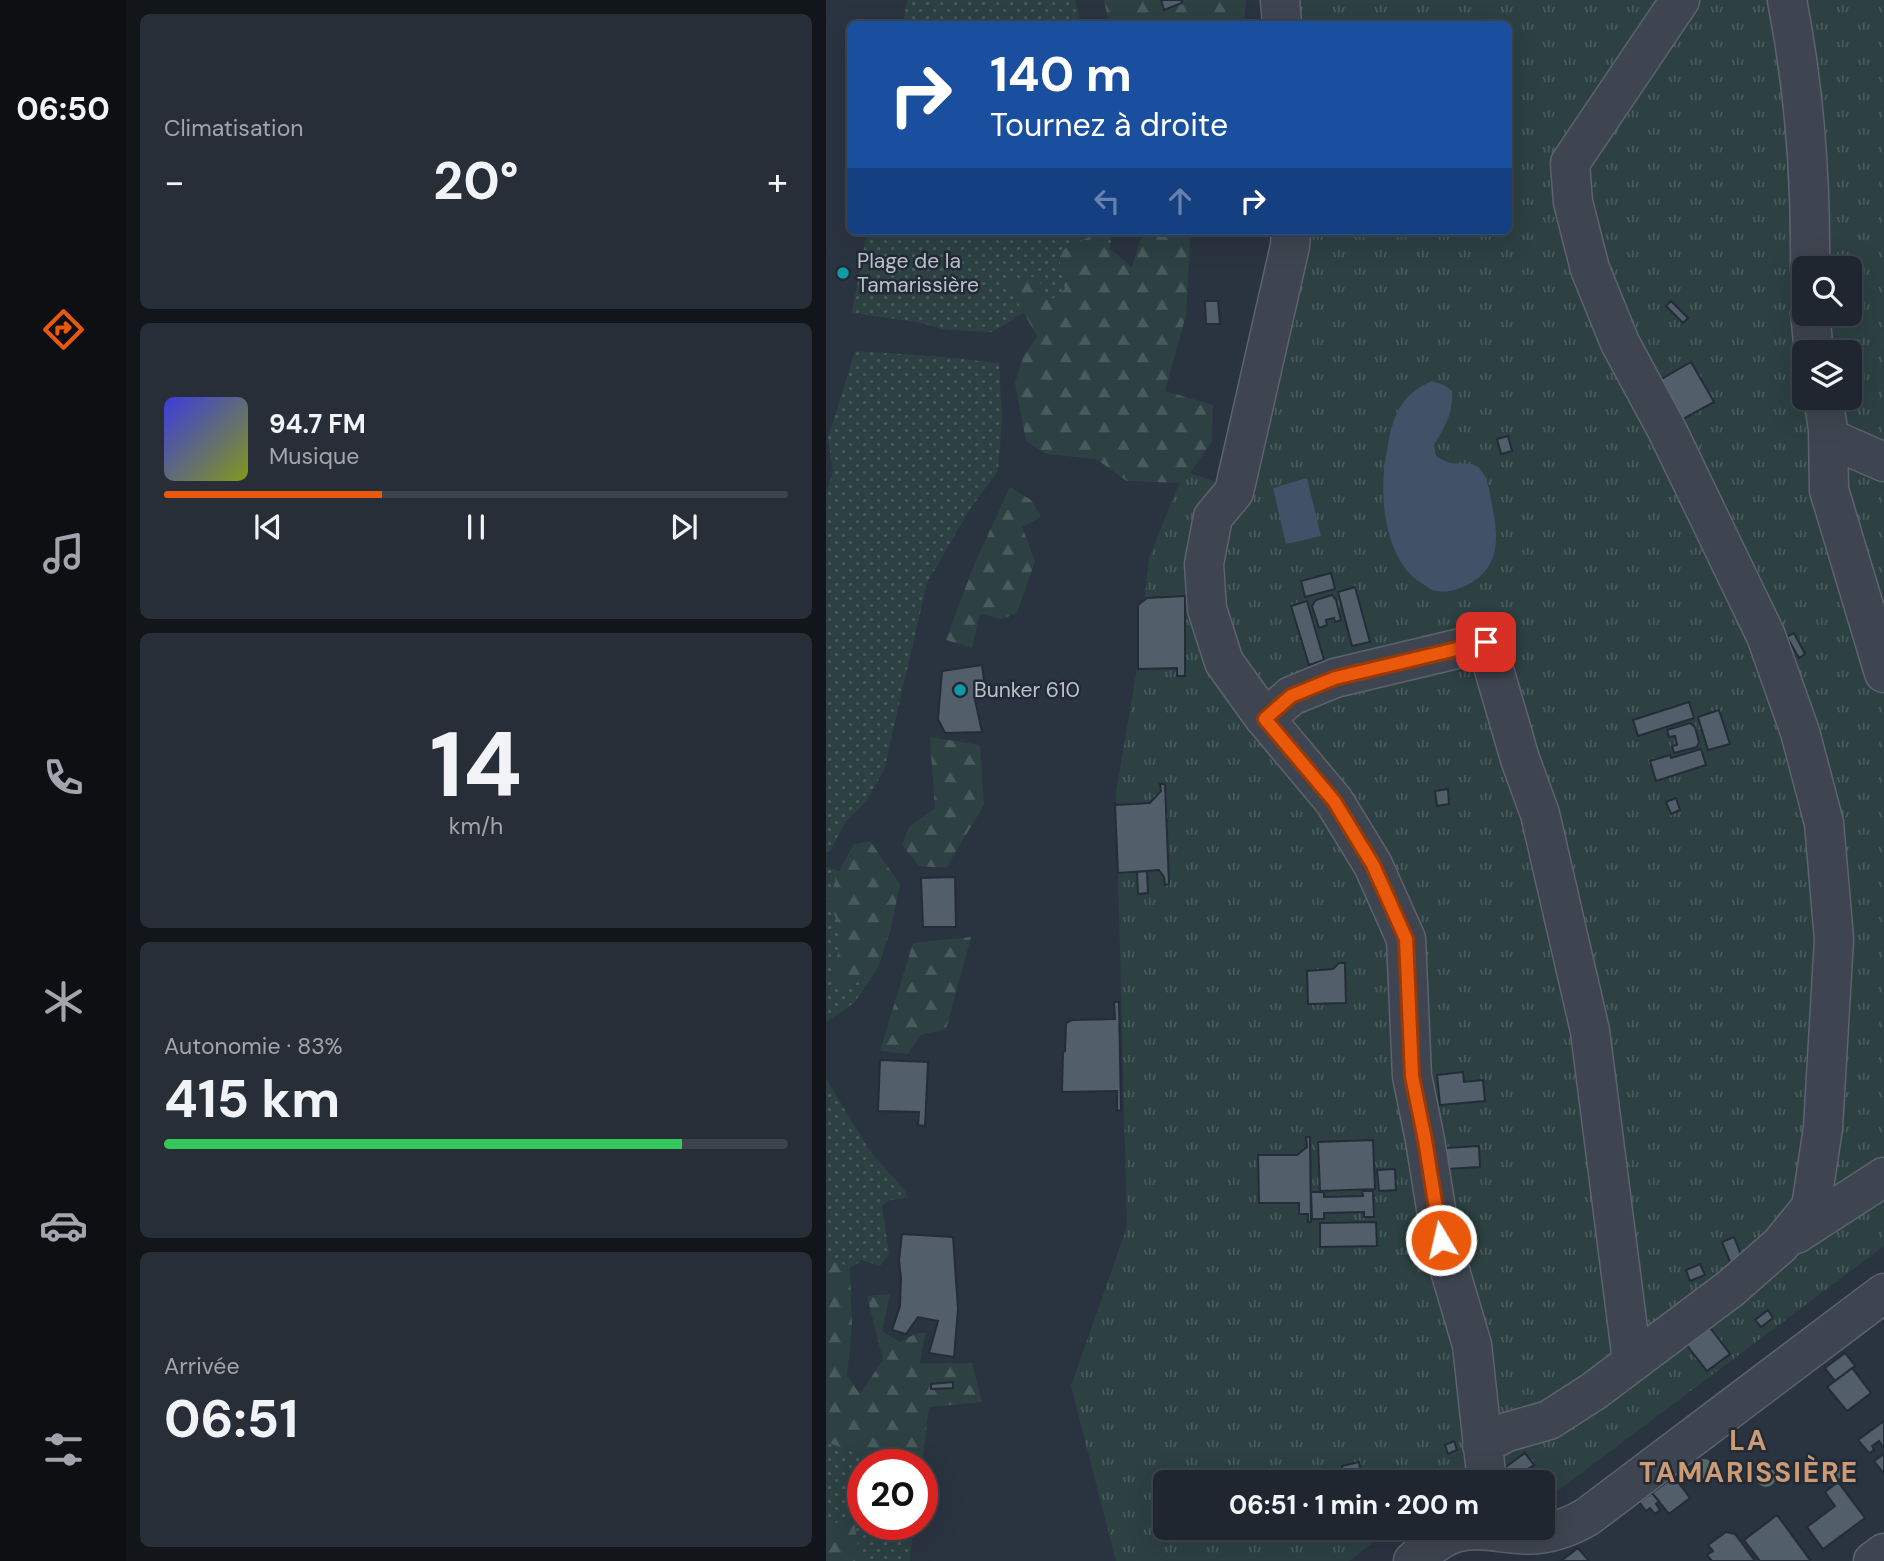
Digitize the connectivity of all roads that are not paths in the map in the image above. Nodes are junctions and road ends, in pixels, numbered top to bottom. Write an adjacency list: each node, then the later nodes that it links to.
1 (1280, 0): 4 (street)
2 (1680, 0): 13 (street)
3 (1787, 0): 6 (street)
4 (1282, 21)
5 (1291, 235): 11 (street)
6 (1810, 256)
7 (1825, 410): 8 (street)
8 (1829, 438): 9 (street); 10 (street)
9 (1884, 462)
10 (1884, 673)
11 (1265, 719): 15 (street); 16 (street)
12 (1884, 1177): 13 (street)
13 (1780, 1245): 15 (street)
14 (1884, 1293): 18 (street)
15 (1632, 1361): 16 (street)
16 (1482, 1445): 17 (street)
17 (1485, 1470)
18 (1555, 1531)
19 (1440, 1540): 21 (street)
20 (1884, 1553): 22 (street)
21 (1413, 1561)
22 (1873, 1561)

